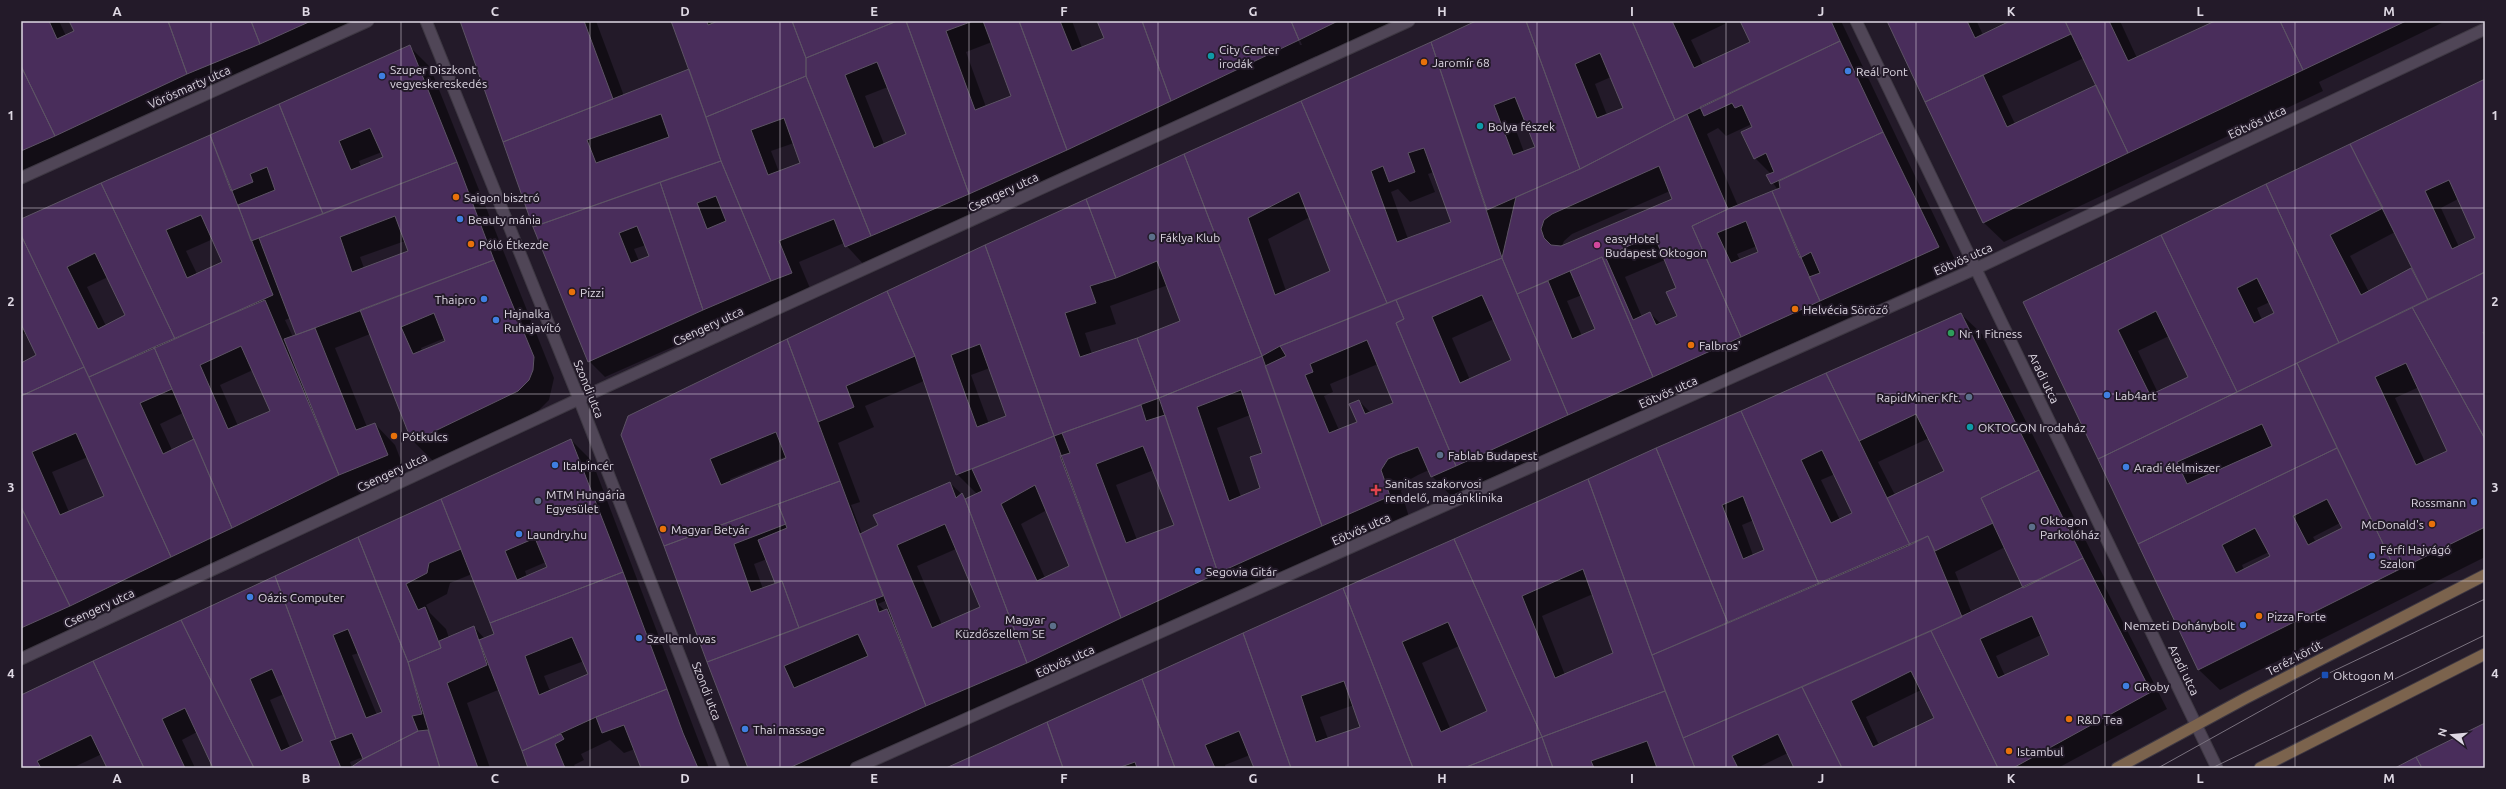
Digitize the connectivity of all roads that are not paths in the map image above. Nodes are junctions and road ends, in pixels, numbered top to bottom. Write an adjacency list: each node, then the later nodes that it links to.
1 (368, 21): 6 (street, Vörösmarty utca)
2 (426, 21): 8 (street, Szondi utca)
3 (1408, 21): 8 (street, Csengery utca)
4 (1856, 21): 7 (street, Aradi utca)
5 (2485, 29): 7 (street, Eötvös utca)
6 (21, 178)
7 (1977, 268): 12 (street, Aradi utca); 14 (street, Eötvös utca)
8 (579, 399): 11 (street, Csengery utca); 13 (street, Szondi utca)
9 (2485, 575): 12 (main road, Teréz körút)
10 (2485, 654): 17 (main road)
11 (21, 659)
12 (2196, 725): 15 (main road, Teréz körút); 16 (street, Aradi utca)
13 (724, 768)
14 (856, 768)
15 (2117, 768)
16 (2217, 768)
17 (2260, 768)

